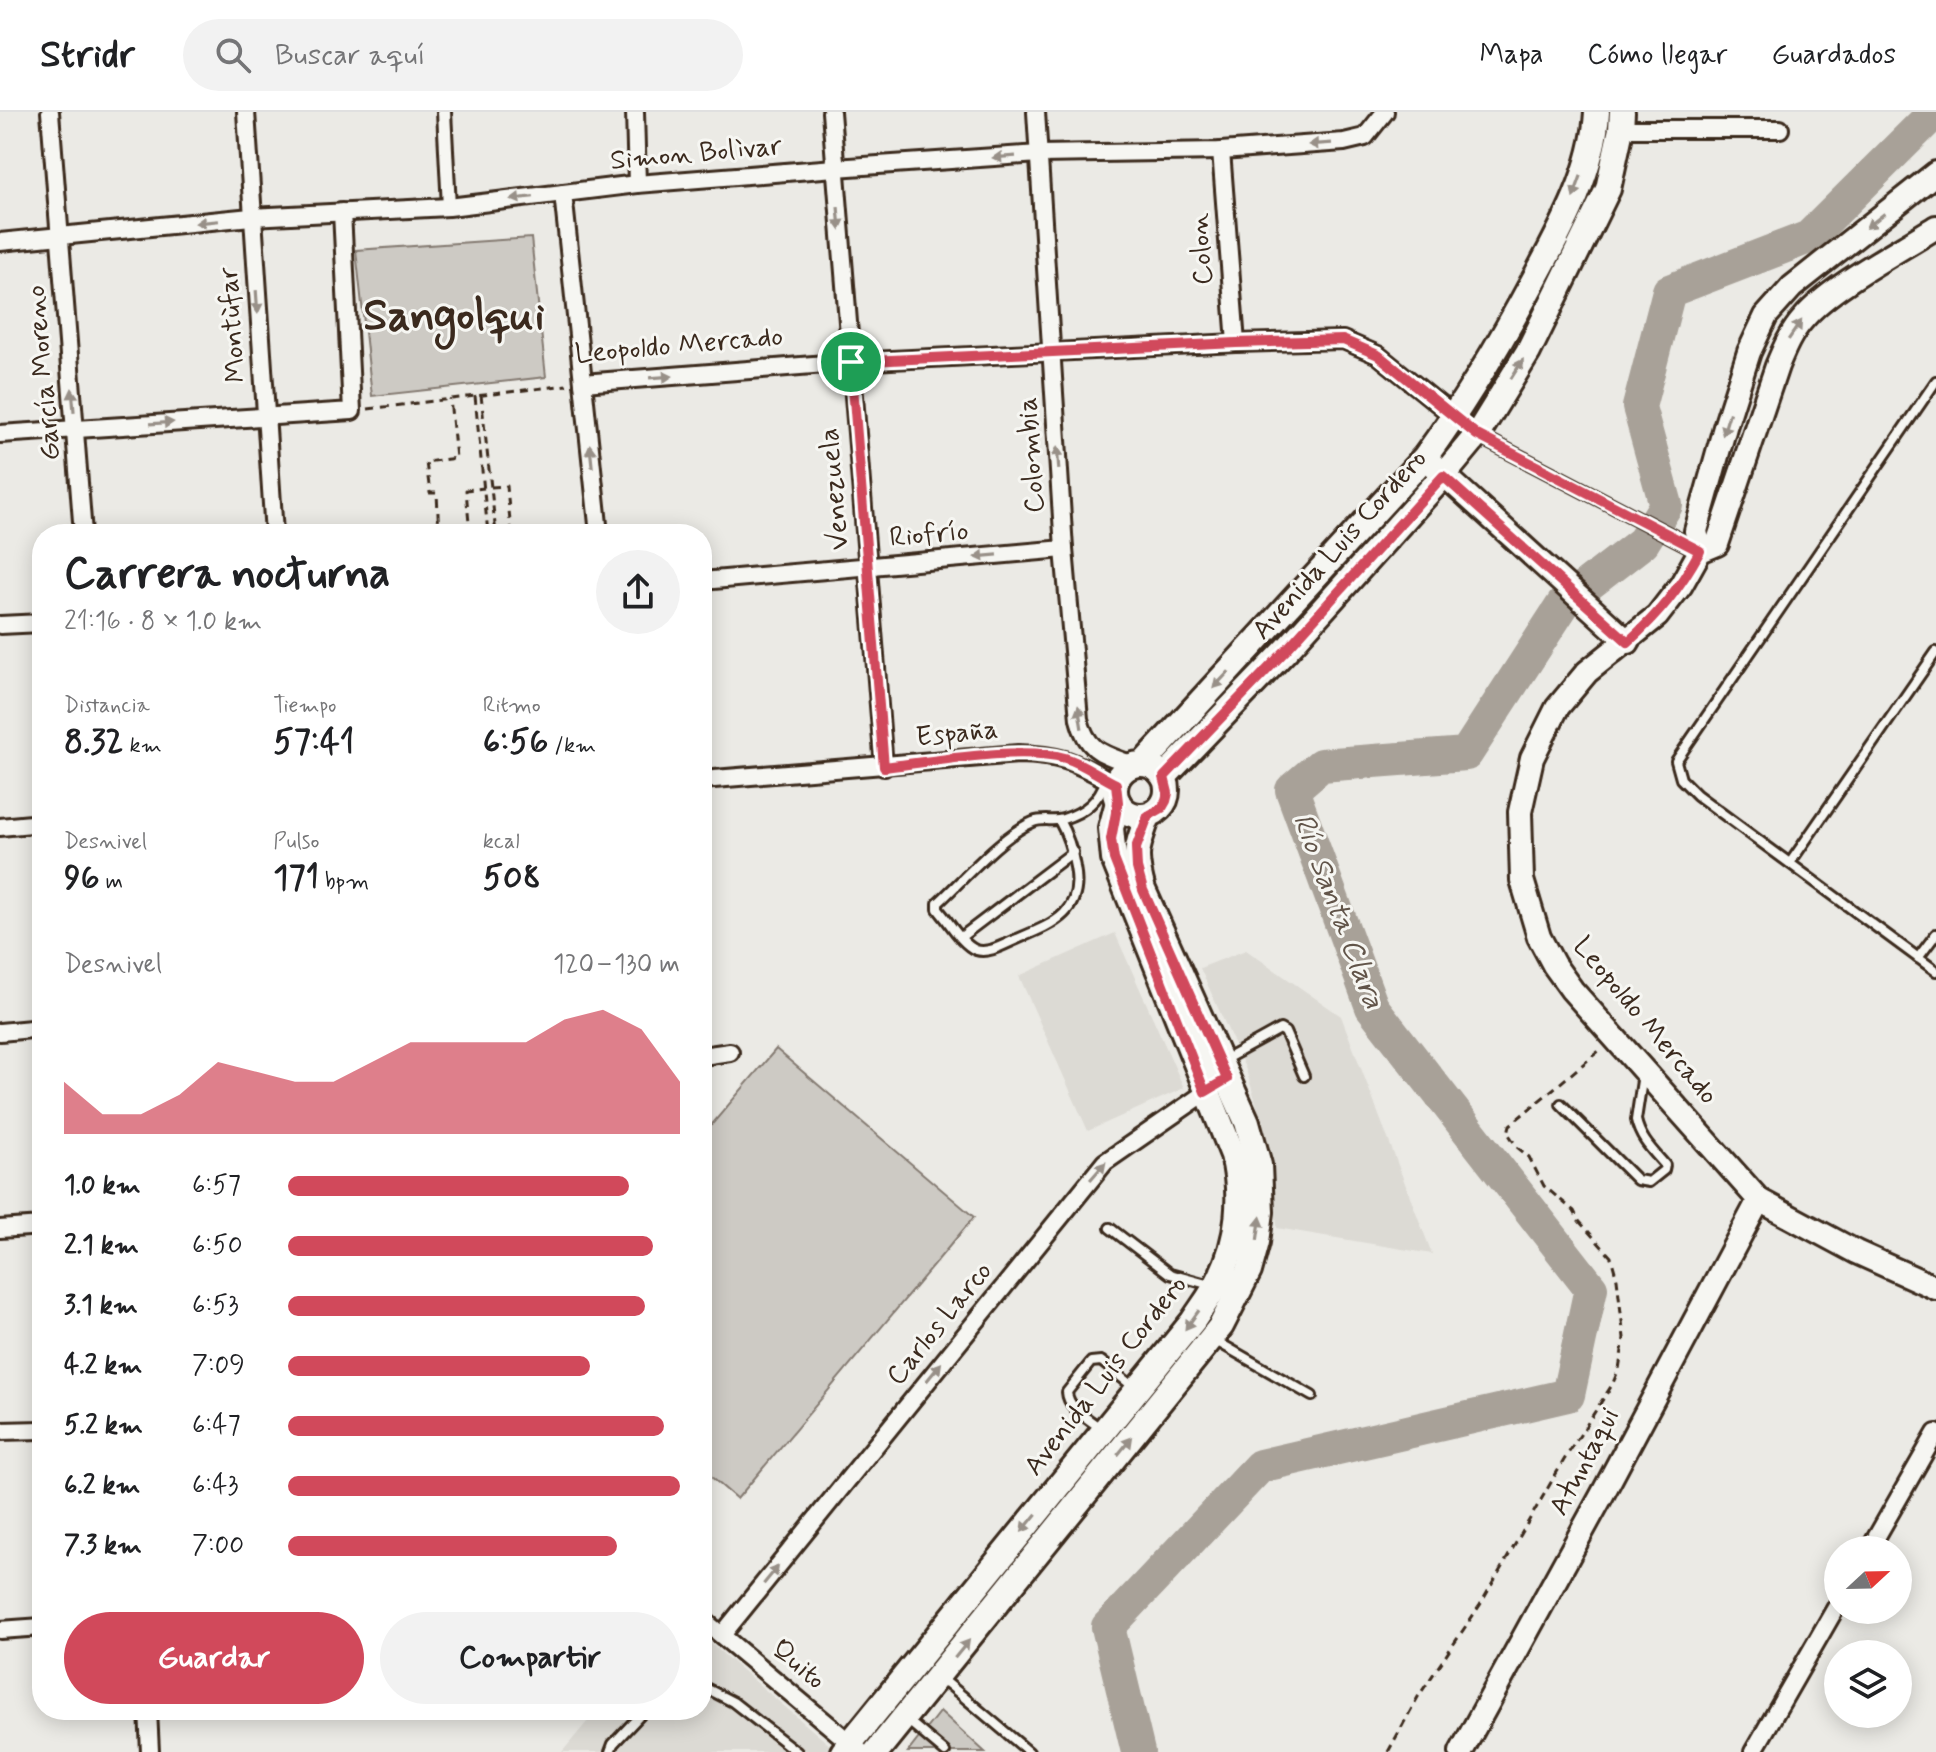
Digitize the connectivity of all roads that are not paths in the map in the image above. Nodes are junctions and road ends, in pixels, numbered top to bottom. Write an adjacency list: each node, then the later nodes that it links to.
1 (50, 112): 21 (street, García Moreno)
2 (246, 112): 19 (street, Montùfar)
3 (444, 112): 17 (street)
4 (635, 112): 15 (street)
5 (831, 112): 13 (street, Venezuela)
6 (1036, 112): 12 (street, Colombia)
7 (1385, 112): 11 (street, Simon Bolìvar, one-way to 11)
8 (1597, 112): 29 (main road, Avenida Luis Cordero, one-way to 29)
9 (1621, 121): 10 (street); 32 (main road, Avenida Luis Cordero, one-way to 9)
10 (1780, 129)
11 (1221, 151): 12 (street, Simon Bolìvar); 23 (street, Colon)
12 (1039, 154): 13 (street, Simon Bolìvar, one-way to 13); 24 (street, Colombia)
13 (835, 168): 15 (street, Simon Bolìvar); 25 (street, Venezuela, one-way to 25)
14 (1936, 173): 39 (street, one-way to 39)
15 (637, 184): 16 (street, Simon Bolìvar)
16 (563, 193): 17 (street, Simon Bolìvar, one-way to 17); 27 (street)
17 (449, 207): 18 (street, Simon Bolìvar)
18 (342, 212): 19 (street, Simon Bolìvar); 28 (street)
19 (251, 217): 21 (street, Simon Bolìvar, one-way to 21); 28 (street, Montùfar, one-way to 28)
20 (1936, 227): 39 (street, Leopoldo Mercado, one-way to 20)
21 (58, 237): 22 (street, Simon Bolìvar); 30 (street, García Moreno, one-way to 21)
22 (0, 242)
23 (1236, 343): 24 (street, Leopoldo Mercado); 29 (street, Leopoldo Mercado)
24 (1052, 352): 25 (street, Leopoldo Mercado); 38 (street, Colombia, one-way to 24)
25 (851, 362): 27 (street, Leopoldo Mercado, one-way to 25); 40 (street, Venezuela)
26 (1936, 381): 56 (lane)
27 (583, 383): 37 (street, one-way to 27)
28 (265, 417): 30 (street, one-way to 28); 36 (street, Montùfar)
29 (1453, 418): 32 (street, Leopoldo Mercado); 33 (main road, Avenida Luis Cordero)
30 (76, 429): 31 (street); 35 (street, García Moreno)
31 (0, 434)
32 (1477, 435): 34 (main road, Avenida Luis Cordero); 39 (street)
33 (1425, 457): 34 (street); 46 (main road, Avenida Luis Cordero, one-way to 46)
34 (1443, 476): 44 (street); 48 (main road, Avenida Luis Cordero)
35 (82, 524)
36 (273, 524)
37 (598, 524)
38 (1064, 549): 40 (street, Riofrío, one-way to 40); 46 (street, Colombia, one-way to 38)
39 (1700, 551): 44 (street, Leopoldo Mercado)
40 (868, 567): 41 (street, Riofrío); 47 (street, Venezuela)
41 (712, 580)
42 (32, 623): 43 (street)
43 (0, 625)
44 (1628, 642): 66 (street, Leopoldo Mercado)
45 (1936, 652): 56 (lane)
46 (1138, 764): 48 (main road); 50 (main road)
47 (884, 767): 49 (street, España); 50 (street, España)
48 (1164, 777): 51 (main road)
49 (712, 779)
50 (1113, 788): 51 (main road); 52 (lane); 68 (main road, Avenida Luis Cordero)
51 (1148, 816): 65 (main road, Avenida Luis Cordero)
52 (1059, 820): 55 (lane); 58 (lane)
53 (32, 824): 54 (street)
54 (0, 827)
55 (1073, 852): 58 (lane); 58 (lane)
56 (1790, 863): 59 (lane)
57 (1936, 934): 59 (lane)
58 (961, 937)
59 (1918, 958): 60 (lane)
60 (1936, 971)
61 (32, 1029): 62 (street)
62 (0, 1032)
63 (730, 1052): 64 (street)
64 (712, 1055)
65 (1224, 1070): 67 (lane); 68 (street, Carlos Larco); 76 (main road, Avenida Luis Cordero, one-way to 65)
66 (1644, 1070): 69 (lane); 70 (street, Leopoldo Mercado)
67 (1304, 1076)
68 (1205, 1092): 74 (main road, Avenida Luis Cordero); 88 (street, Carlos Larco, one-way to 68)
69 (1561, 1104)
70 (1759, 1200): 75 (street, Leopoldo Mercado); 101 (street, Atuntaqui)
71 (32, 1227): 73 (street)
72 (1110, 1228): 74 (lane)
73 (0, 1229)
74 (1215, 1286): 77 (main road, Avenida Luis Cordero, one-way to 77)
75 (1936, 1287)
76 (1211, 1338): 78 (lane); 89 (main road, Avenida Luis Cordero, one-way to 76)
77 (1137, 1390): 81 (main road, Avenida Luis Cordero); 81 (lane)
78 (1312, 1396)
79 (32, 1430): 80 (street)
80 (0, 1431)
81 (1104, 1431): 94 (main road, Avenida Luis Cordero, one-way to 94)
82 (1936, 1433): 83 (street)
83 (1877, 1536)
84 (1827, 1624): 102 (street)
85 (712, 1627): 88 (street, Quito)
86 (32, 1628): 87 (street)
87 (0, 1630)
88 (722, 1635): 94 (street, Quito)
89 (940, 1677): 91 (main road, Avenida Luis Cordero); 100 (lane)
90 (712, 1691): 97 (lane)
91 (905, 1718): 98 (main road, Avenida Luis Cordero); 99 (lane)
92 (148, 1720): 95 (street)
93 (636, 1720): 96 (lane)
94 (851, 1749)
95 (150, 1752)
96 (610, 1752)
97 (797, 1752)
98 (876, 1752)
99 (945, 1752)
100 (1029, 1752)
101 (1461, 1752)
102 (1753, 1752)

